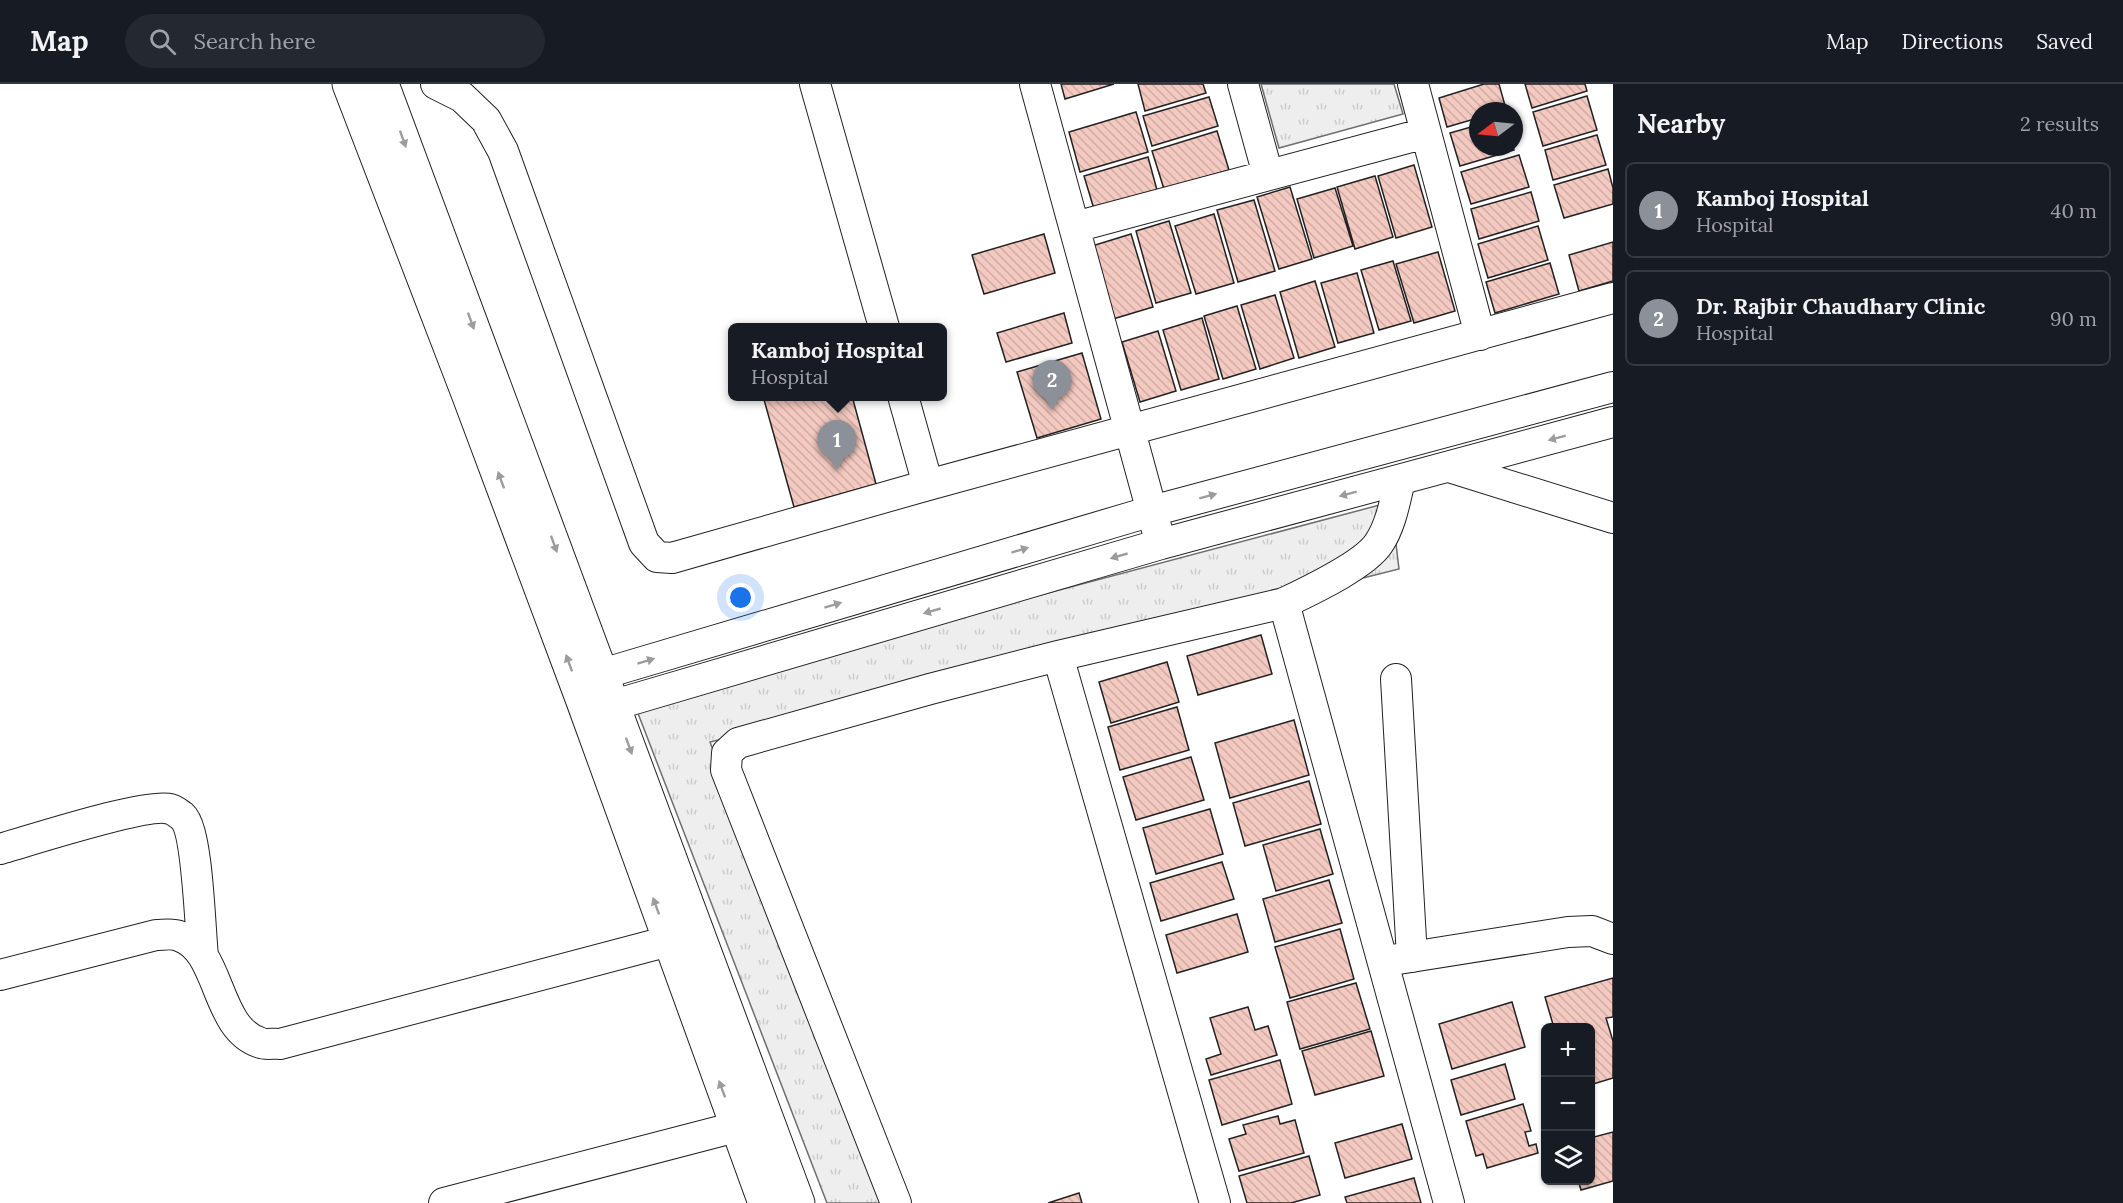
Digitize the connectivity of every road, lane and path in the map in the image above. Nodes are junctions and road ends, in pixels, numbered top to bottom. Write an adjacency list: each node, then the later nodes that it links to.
1 (349, 84): 28 (main road, one-way to 1)
2 (382, 84): 26 (main road, one-way to 26)
3 (436, 84): 20 (street)
4 (815, 84): 12 (street)
5 (1035, 84): 10 (street)
6 (1243, 84): 9 (street)
7 (1413, 84): 8 (street)
8 (1426, 133): 9 (street); 13 (street)
9 (1268, 175): 10 (street)
10 (1075, 227): 17 (street)
11 (1613, 298): 13 (street)
12 (883, 323)
13 (1480, 335): 17 (street)
14 (1613, 387): 21 (street, one-way to 14)
15 (904, 401): 20 (street)
16 (1613, 422): 18 (street, one-way to 18)
17 (1130, 430): 20 (street); 21 (street)
18 (1449, 467): 19 (street); 22 (street)
19 (1400, 480): 23 (street, one-way to 23); 24 (street)
20 (928, 485)
21 (1152, 511): 23 (street); 26 (street, one-way to 21)
22 (1613, 518)
23 (1161, 544): 28 (street, one-way to 28)
24 (1284, 603): 25 (street); 34 (street)
25 (1058, 656): 40 (street); 41 (street)
26 (602, 674): 28 (main road)
27 (1396, 679): 33 (street)
28 (598, 703): 31 (main road, one-way to 28); 39 (main road, one-way to 39)
29 (0, 849): 32 (street)
30 (1613, 939): 33 (street)
31 (669, 941): 32 (street); 36 (main road, one-way to 31)
32 (203, 956): 35 (street)
33 (1412, 957): 34 (street)
34 (1382, 962): 42 (street)
35 (0, 975)
36 (736, 1127): 37 (street); 38 (main road)
37 (444, 1203)
38 (765, 1203)
39 (798, 1203)
40 (896, 1203)
41 (1215, 1203)
42 (1449, 1203)

